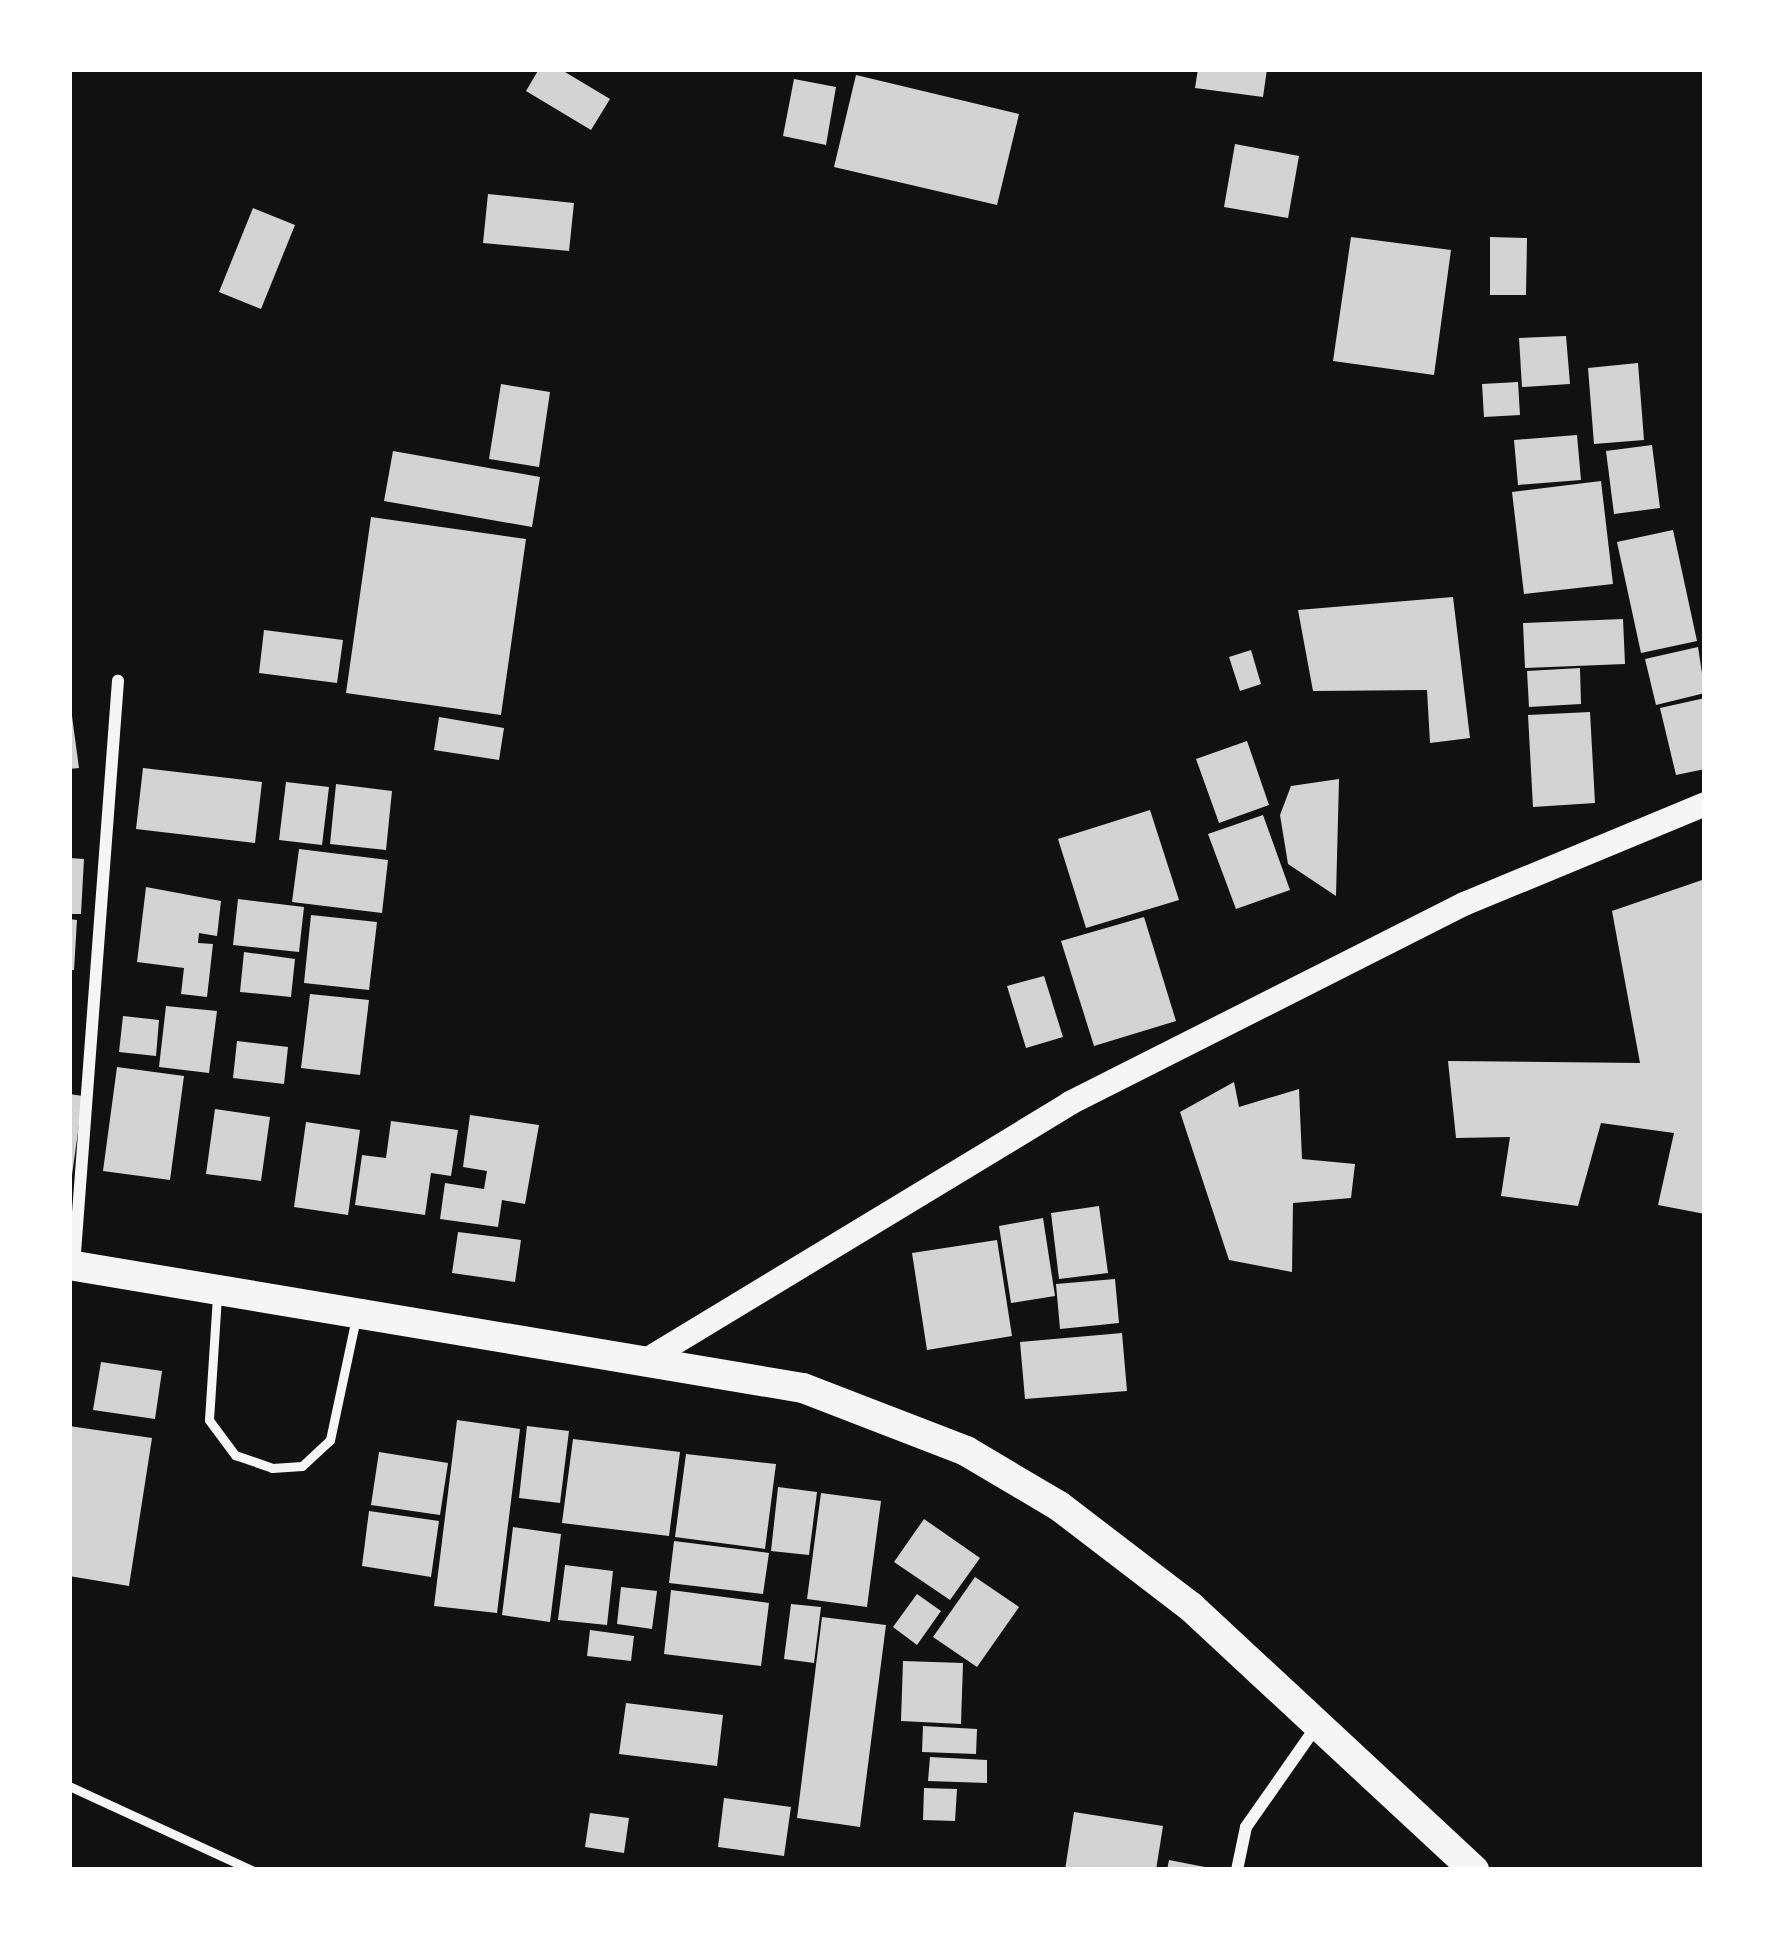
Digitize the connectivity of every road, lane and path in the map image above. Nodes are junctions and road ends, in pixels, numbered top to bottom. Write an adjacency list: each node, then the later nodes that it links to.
1 (118, 681): 3 (street)
2 (1705, 804): 6 (main road)
3 (71, 1266): 4 (main road)
4 (217, 1290): 5 (main road); 5 (lane)
5 (357, 1313): 6 (main road)
6 (648, 1359): 7 (main road)
7 (1316, 1726): 10 (street); 11 (main road)
8 (69, 1786): 9 (lane)
9 (252, 1870)
10 (1237, 1870)
11 (1474, 1870)

